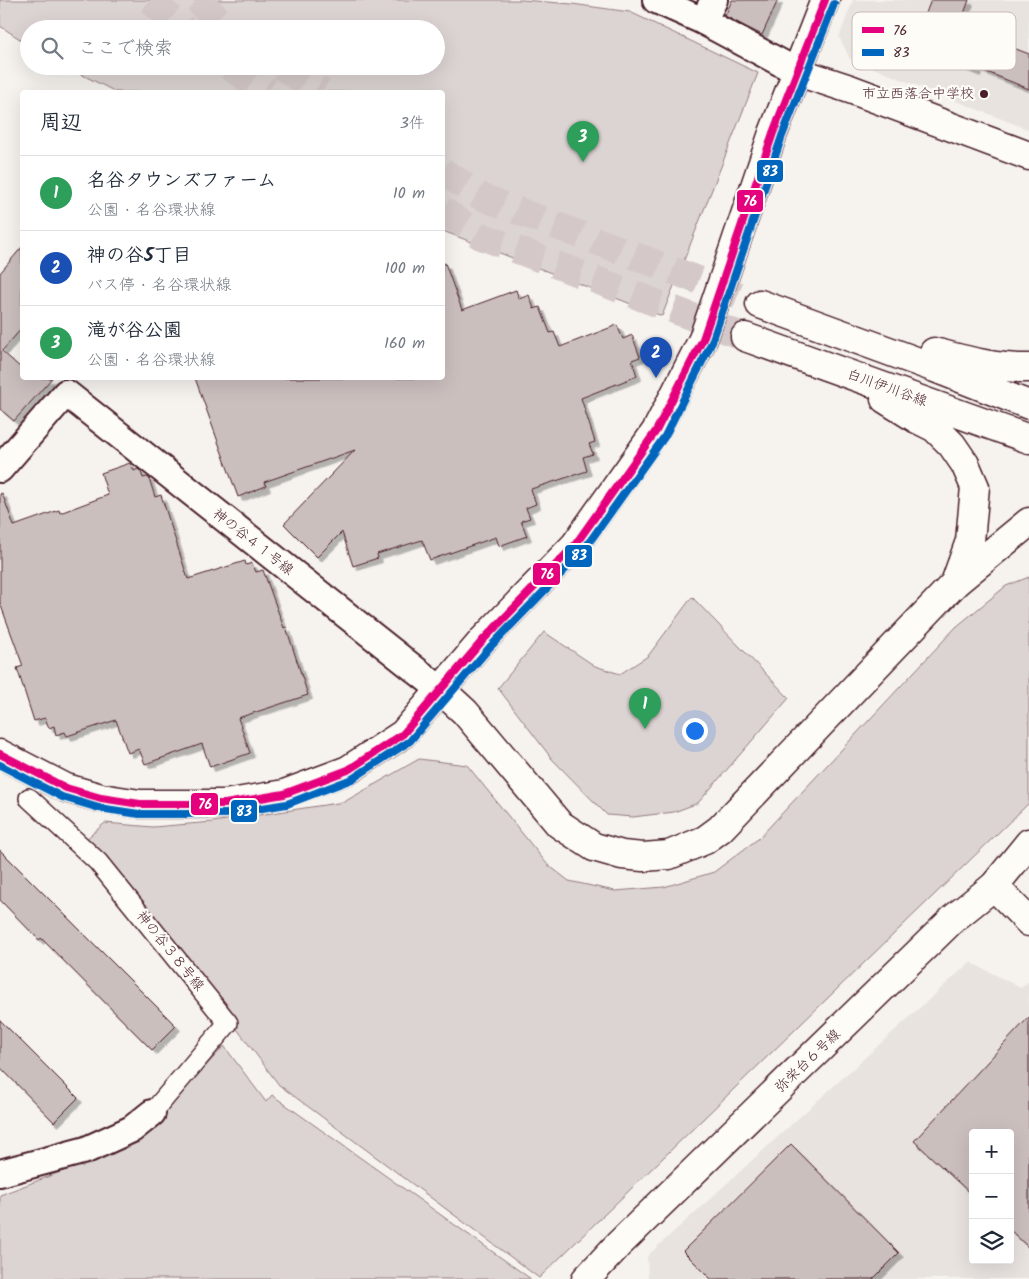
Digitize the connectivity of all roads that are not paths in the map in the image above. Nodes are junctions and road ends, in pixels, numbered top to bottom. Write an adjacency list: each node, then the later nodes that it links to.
1 (656, 0): 3 (street)
2 (825, 0): 4 (street)
3 (709, 10): 4 (street)
4 (798, 72): 5 (street); 17 (street)
5 (1029, 156)
6 (760, 304): 7 (street)
7 (807, 320): 9 (street); 12 (street)
8 (746, 337): 10 (street, 白川伊川谷線)
9 (1029, 368)
10 (842, 372): 13 (street, 白川伊川谷線); 16 (street)
11 (72, 385): 14 (street, 神の谷４１号線); 17 (street, 神の谷４１号線)
12 (1029, 405)
13 (1029, 439)
14 (0, 469)
15 (1029, 522): 16 (street)
16 (955, 583): 17 (street)
17 (441, 690): 18 (street)
18 (0, 754)
19 (29, 798): 23 (street, 神の谷３８号線)
20 (1029, 843): 21 (street, 弥栄台６号線)
21 (994, 886): 22 (street); 25 (street, 弥栄台６号線)
22 (1029, 922)
23 (152, 1113): 24 (street)
24 (0, 1173)
25 (587, 1279)

